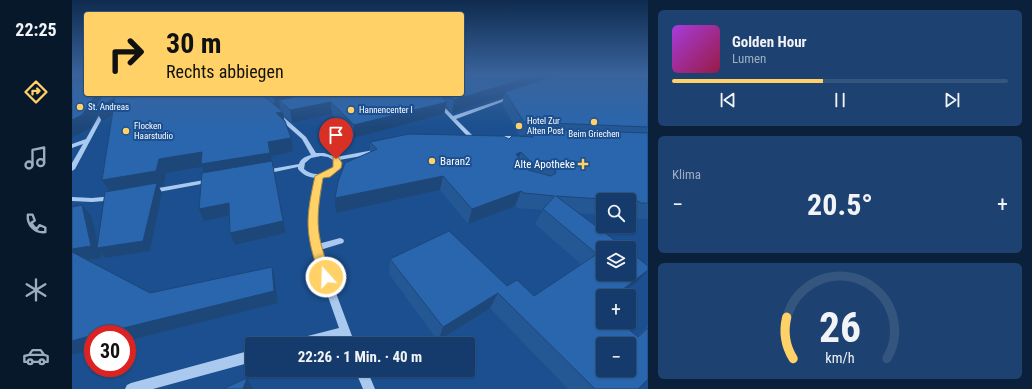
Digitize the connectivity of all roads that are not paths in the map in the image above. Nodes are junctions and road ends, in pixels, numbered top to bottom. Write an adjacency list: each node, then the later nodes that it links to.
1 (112, 96): 10 (street)
2 (431, 96): 5 (street)
3 (515, 97): 5 (street)
4 (281, 109): 14 (street)
5 (453, 118): 7 (street)
6 (464, 138): 7 (street)
7 (472, 138): 8 (street)
8 (479, 138)
9 (526, 139): 11 (street)
10 (88, 140): 12 (street); 17 (street)
11 (499, 144)
12 (72, 146)
13 (383, 150): 15 (street)
14 (314, 155): 15 (street); 16 (street)
15 (336, 159): 19 (street)
16 (300, 165): 18 (street); 19 (street)
17 (72, 169)
18 (254, 174)
19 (319, 176): 25 (street)
20 (215, 180): 21 (street)
21 (145, 192)
22 (122, 197): 23 (street)
23 (72, 199)
24 (340, 241): 25 (street)
25 (315, 248): 26 (street)
26 (345, 331): 27 (street); 28 (street)
27 (322, 337)
28 (347, 337)
29 (245, 358): 31 (street)
30 (364, 377): 32 (street)
31 (131, 389)
32 (369, 389)

